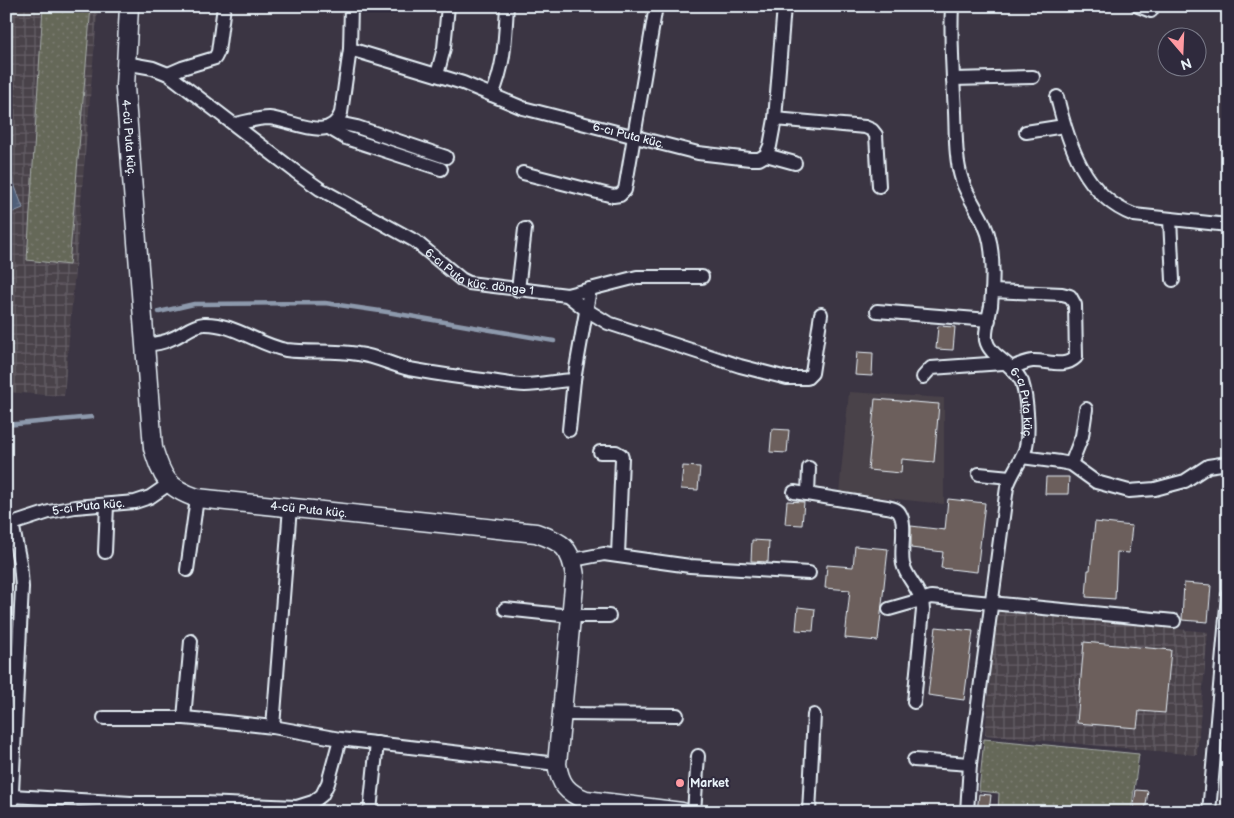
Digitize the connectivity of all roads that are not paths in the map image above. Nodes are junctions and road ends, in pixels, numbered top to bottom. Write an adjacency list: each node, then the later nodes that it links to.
1 (128, 6): 12 (street, 4-cü Puta küç.)
2 (224, 6): 13 (street)
3 (351, 6): 11 (street)
4 (448, 6): 14 (street)
5 (507, 6): 17 (street)
6 (656, 6): 24 (street)
7 (784, 6): 19 (street)
8 (952, 6): 16 (street, 6-cı Puta küç.)
9 (1138, 6): 10 (street)
10 (1151, 11)
11 (350, 48): 14 (street, 6-cı Puta küç.); 21 (street)
12 (125, 64): 13 (street, 6-cı Puta küç. döngə 1); 44 (street, 4-cü Puta küç.)
13 (168, 74): 20 (street, 6-cı Puta küç. döngə 1)
14 (437, 75): 17 (street, 6-cı Puta küç.)
15 (1033, 77): 16 (street)
16 (953, 79): 38 (street, 6-cı Puta küç.)
17 (492, 95): 24 (street, 6-cı Puta küç.)
18 (1057, 97): 22 (street)
19 (775, 118): 25 (street); 30 (street)
20 (235, 124): 21 (street); 37 (street, 6-cı Puta küç. döngə 1)
21 (333, 126): 26 (street); 28 (street)
22 (1064, 126): 23 (street); 31 (street)
23 (1026, 132)
24 (633, 137): 25 (street, 6-cı Puta küç.); 29 (street)
25 (766, 154): 27 (street)
26 (446, 157)
27 (795, 163)
28 (441, 169)
29 (523, 173)
30 (879, 186)
31 (1170, 219): 32 (street); 35 (street)
32 (1228, 225)
33 (525, 229): 37 (street)
34 (702, 277): 36 (street, 6-cı Puta küç. döngə 1)
35 (1173, 280)
36 (590, 289): 39 (street, 6-cı Puta küç. döngə 1); 40 (street)
37 (518, 290): 39 (street, 6-cı Puta küç. döngə 1)
38 (992, 291): 43 (street, 6-cı Puta küç.); 45 (street)
39 (566, 294): 40 (street)
40 (585, 309): 42 (street); 47 (street)
41 (877, 311): 43 (street)
42 (821, 314)
43 (989, 320): 45 (street, 6-cı Puta küç.)
44 (144, 346): 47 (street); 57 (street, 4-cü Puta küç.)
45 (1008, 366): 46 (street); 51 (street, 6-cı Puta küç.)
46 (923, 377)
47 (574, 380): 49 (street)
48 (1086, 409): 53 (street)
49 (569, 430)
50 (600, 452): 65 (street)
51 (1022, 457): 53 (street); 56 (street, 6-cı Puta küç.)
52 (1228, 463): 53 (street)
53 (1071, 464)
54 (809, 468): 59 (street)
55 (980, 474): 56 (street)
56 (1010, 477): 71 (street, 6-cı Puta küç.)
57 (169, 484): 60 (street, 4-cü Puta küç.); 61 (street, 5-ci Puta küç.)
58 (794, 492): 59 (street)
59 (808, 494): 70 (street)
60 (197, 498): 62 (street, 4-cü Puta küç.); 67 (street)
61 (107, 505): 63 (street, 5-ci Puta küç.); 64 (street)
62 (290, 507): 66 (street, 4-cü Puta küç.); 84 (street)
63 (9, 524): 88 (street)
64 (106, 552)
65 (618, 555): 66 (street); 68 (street)
66 (573, 560): 74 (street)
67 (187, 570)
68 (809, 573)
69 (1228, 595): 87 (street)
70 (921, 599): 71 (street); 73 (street); 78 (street)
71 (990, 604): 76 (street); 92 (street, 6-cı Puta küç.)
72 (505, 609): 74 (street)
73 (889, 609)
74 (571, 616): 75 (street); 79 (street)
75 (609, 616)
76 (1174, 621)
77 (191, 641): 83 (street)
78 (914, 702)
79 (561, 714): 80 (street); 91 (street)
80 (676, 715)
81 (814, 715): 100 (street)
82 (104, 718): 83 (street)
83 (184, 718): 84 (street)
84 (273, 727): 85 (street)
85 (340, 738): 86 (street); 95 (street)
86 (378, 743): 91 (street); 96 (street)
87 (1221, 743): 102 (street)
88 (10, 750): 93 (street)
89 (698, 756): 99 (street)
90 (914, 760): 92 (street)
91 (557, 764): 94 (street)
92 (970, 764): 101 (street, 6-cı Puta küç.)
93 (12, 796): 95 (street); 97 (street)
94 (585, 806): 98 (street)
95 (204, 808)
96 (370, 811)
97 (11, 812)
98 (682, 812)
99 (694, 812)
100 (809, 812)
101 (967, 812)
102 (1209, 812)

